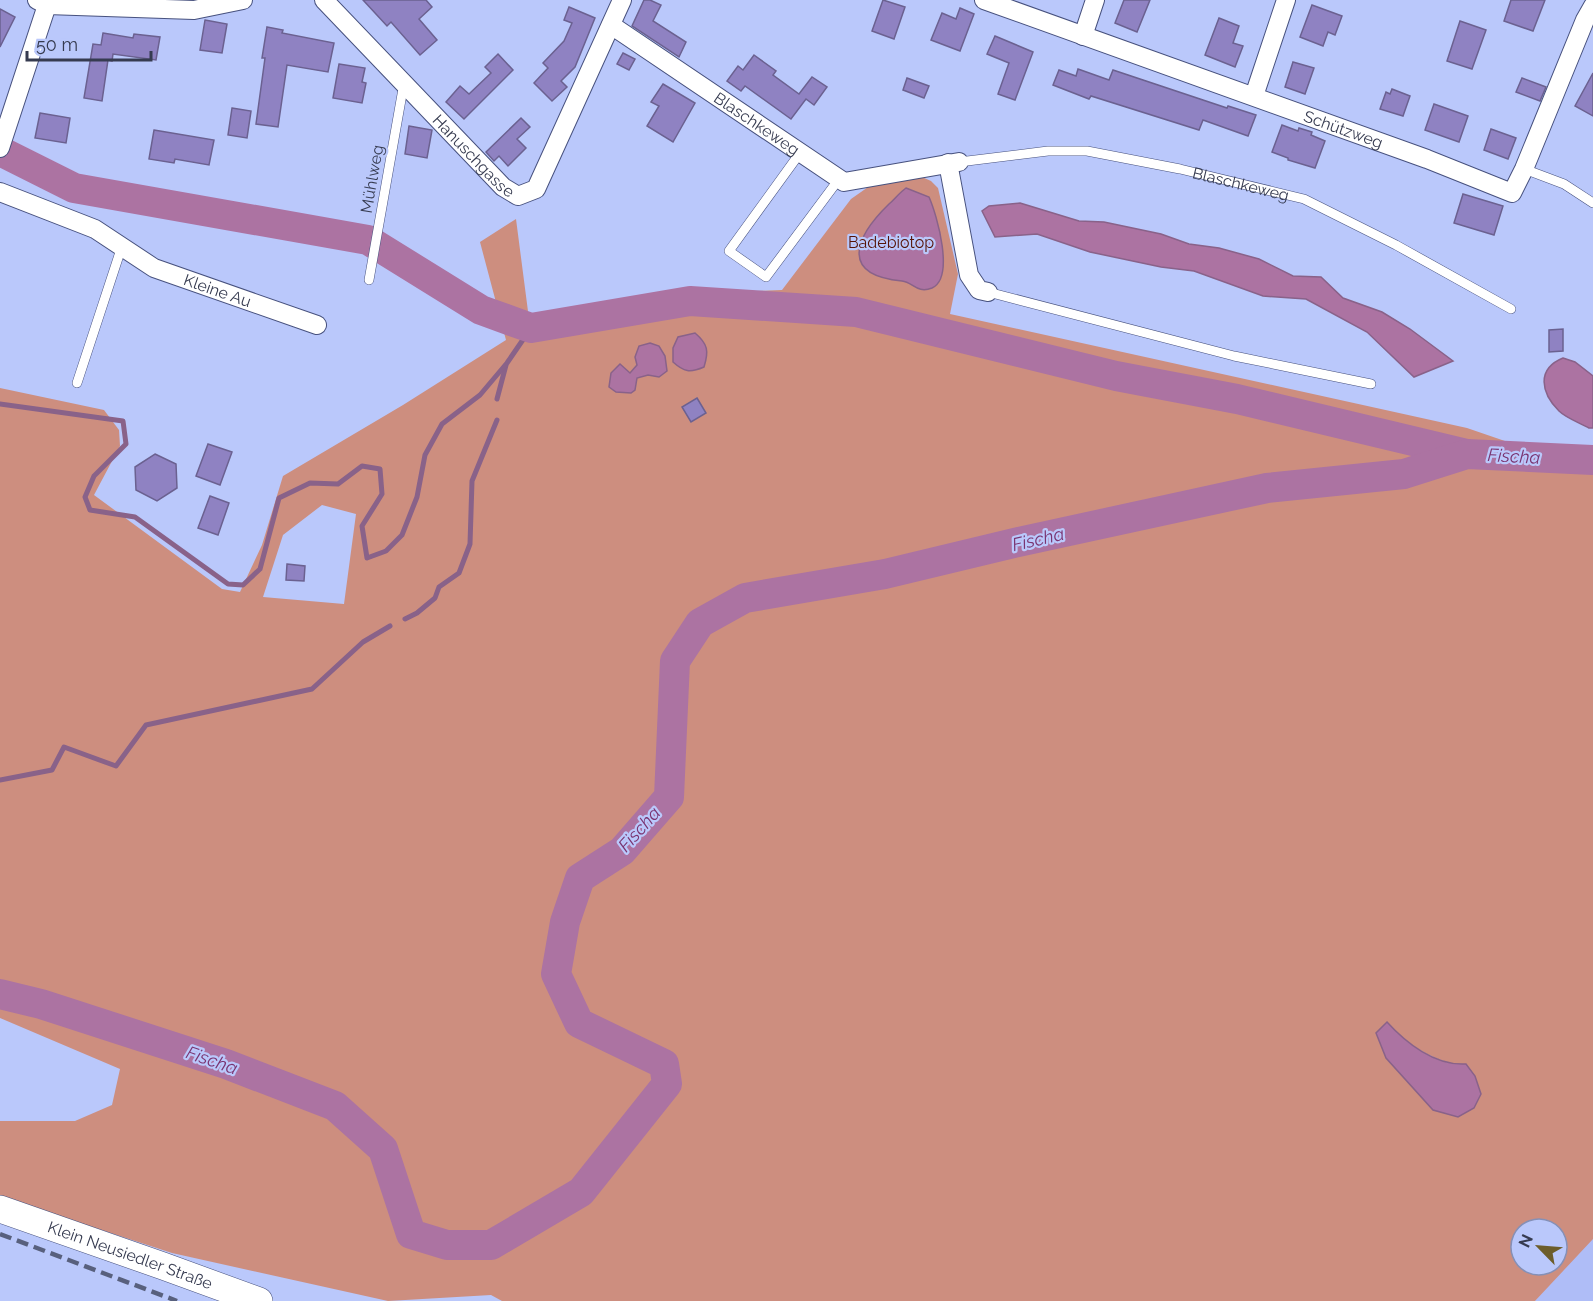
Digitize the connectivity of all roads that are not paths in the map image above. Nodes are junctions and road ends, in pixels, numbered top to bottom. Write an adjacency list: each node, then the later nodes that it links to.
1 (243, 0): 7 (street)
2 (324, 0): 11 (street, Hanuschgasse)
3 (622, 0): 9 (street, Hanuschgasse)
4 (984, 0): 10 (street, Schützweg)
5 (1095, 0): 10 (street)
6 (1286, 0): 12 (street)
7 (42, 2): 13 (street)
8 (1593, 6): 16 (street, Schützweg)
9 (611, 25): 11 (street, Hanuschgasse); 14 (street, Blaschkeweg)
10 (1083, 36): 12 (street, Schützweg)
11 (404, 83): 21 (lane, Mühlweg)
12 (1254, 96): 16 (street, Schützweg)
13 (0, 148)
14 (800, 153): 17 (street, Blaschkeweg); 17 (lane)
15 (953, 163): 17 (street, Blaschkeweg); 22 (street); 23 (lane, Blaschkeweg)
16 (1524, 170): 19 (lane)
17 (839, 179)
18 (0, 192): 20 (street, Kleine Au)
19 (1593, 203)
20 (122, 246): 24 (street, Kleine Au); 25 (lane)
21 (369, 280)
22 (988, 292): 26 (lane)
23 (1511, 309)
24 (317, 324)
25 (77, 382)
26 (1371, 384)
27 (0, 1209): 28 (main road, Klein Neusiedler Straße)
28 (259, 1301)

